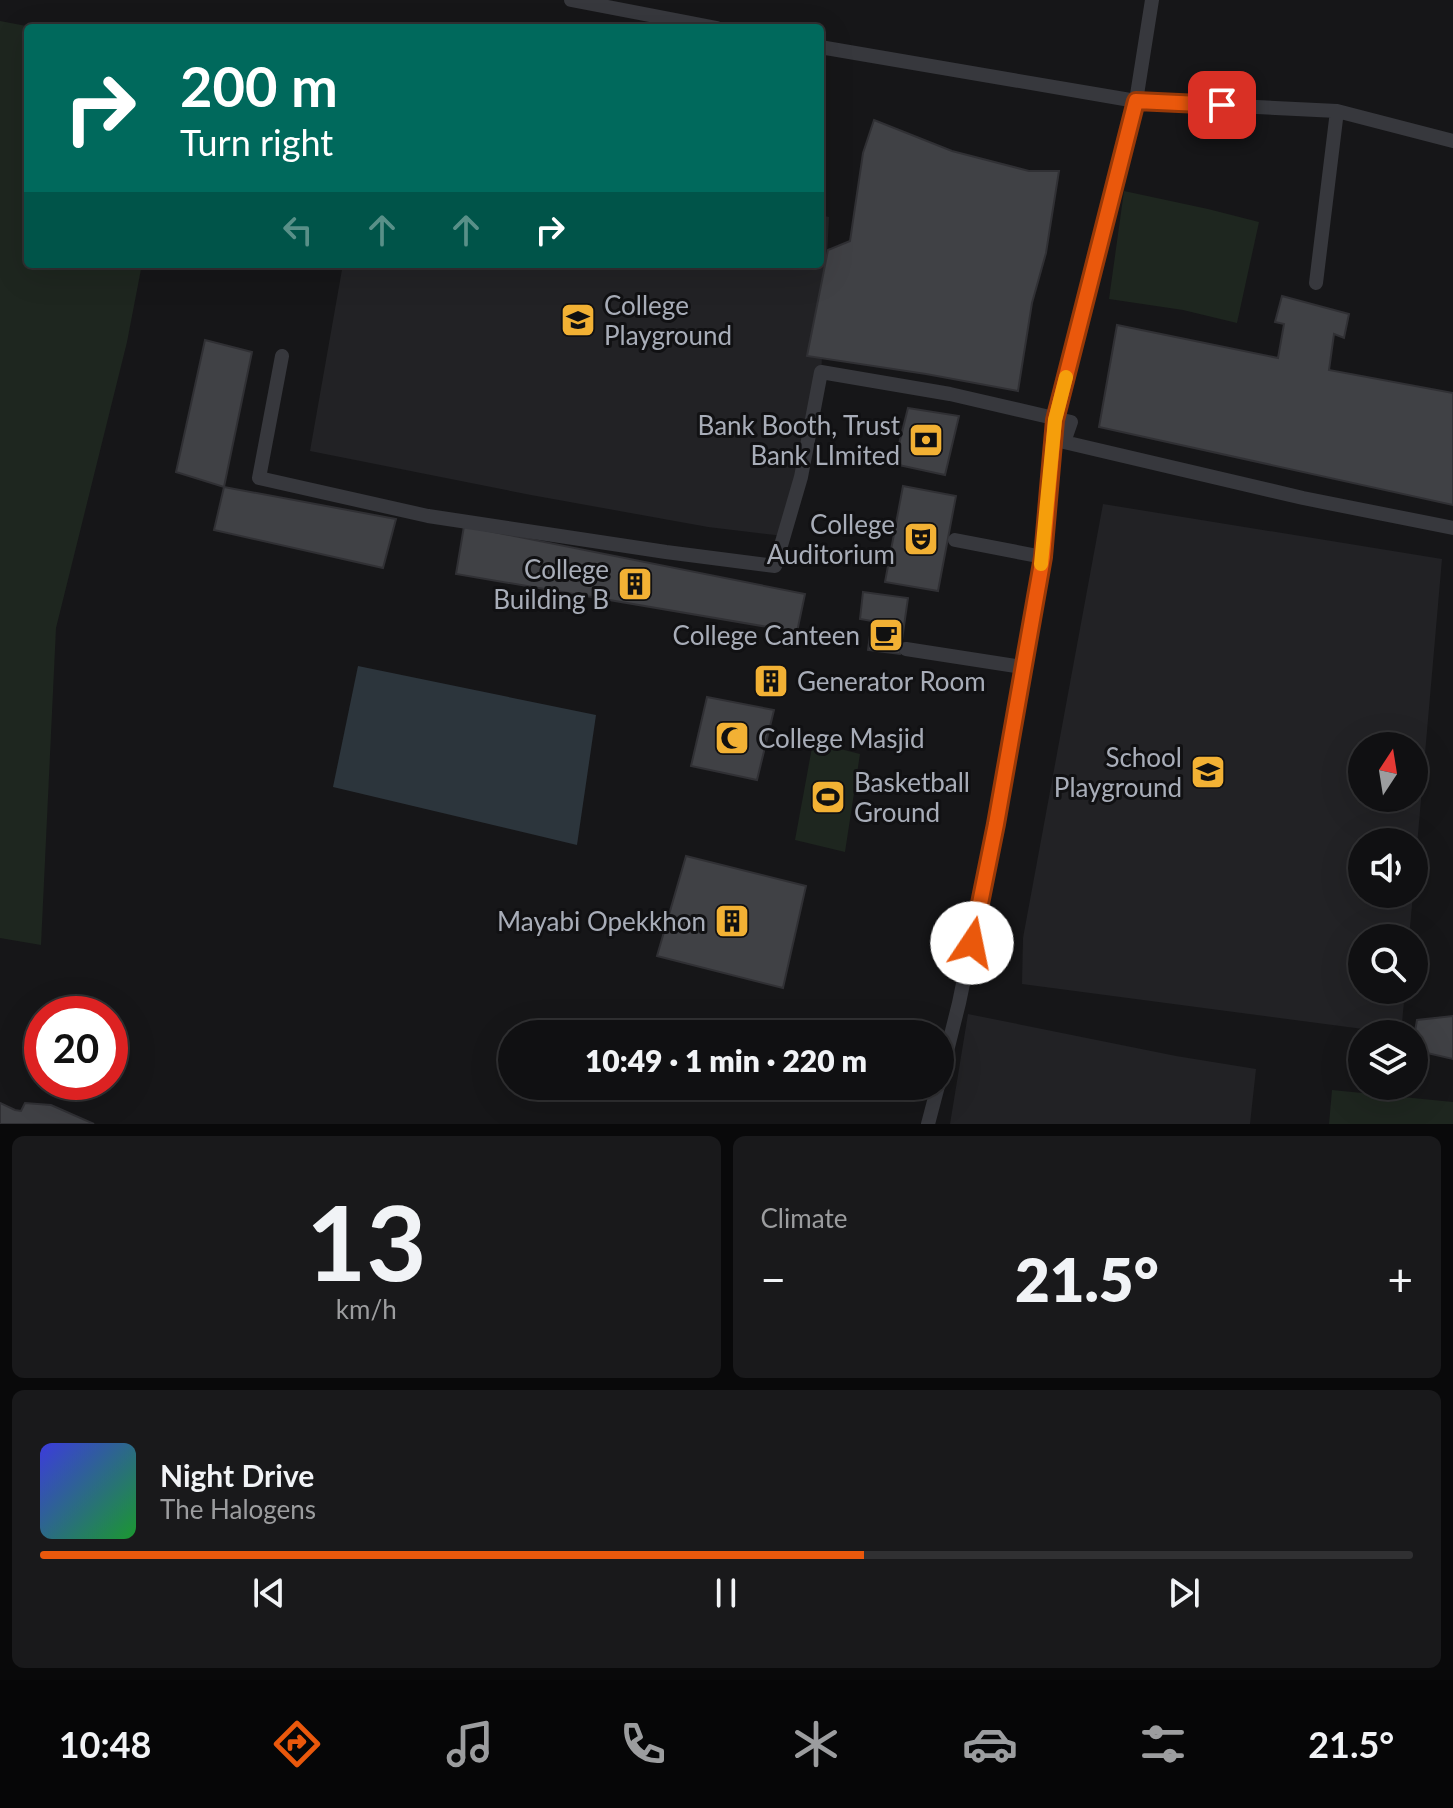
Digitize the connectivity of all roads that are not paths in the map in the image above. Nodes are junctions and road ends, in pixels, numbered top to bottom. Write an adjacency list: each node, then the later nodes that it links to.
1 (571, 0): 3 (lane)
2 (1152, 0): 5 (lane)
3 (696, 24)
4 (824, 48): 5 (lane)
5 (1136, 101): 6 (lane); 10 (lane)
6 (1337, 111): 7 (lane); 8 (lane)
7 (1453, 141)
8 (1316, 283)
9 (282, 356): 10 (lane)
10 (1055, 420): 11 (lane); 13 (lane)
11 (1453, 528)
12 (955, 540): 13 (lane)
13 (1043, 557): 15 (lane)
14 (906, 649): 15 (lane)
15 (1022, 667): 16 (lane)
16 (954, 1023)
17 (934, 1100): 18 (lane)
18 (928, 1124)

